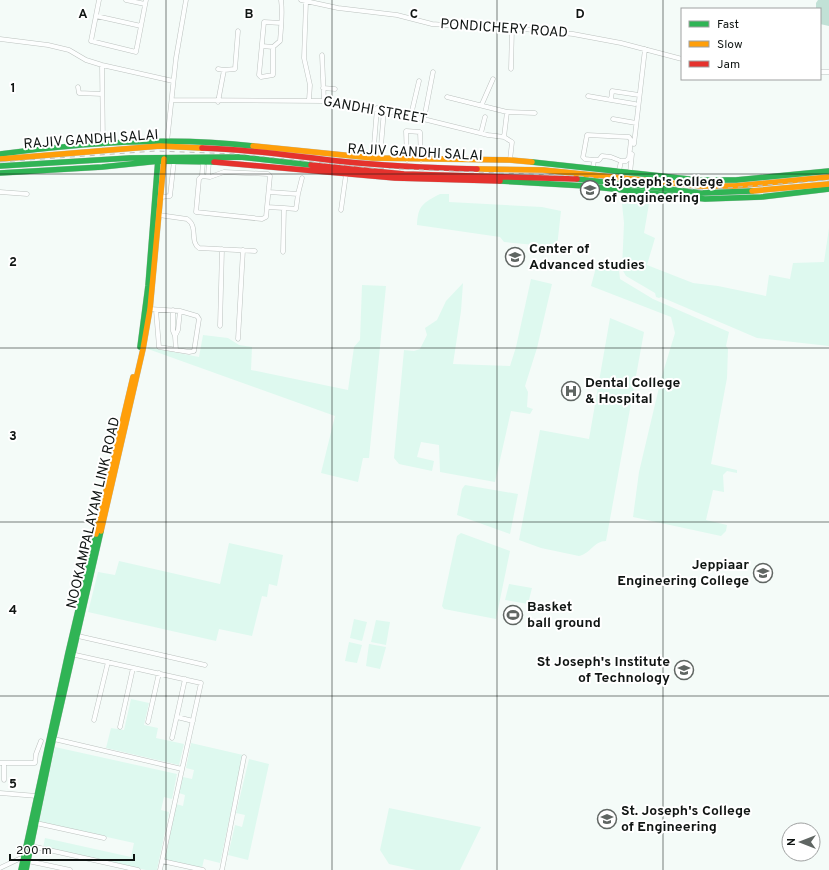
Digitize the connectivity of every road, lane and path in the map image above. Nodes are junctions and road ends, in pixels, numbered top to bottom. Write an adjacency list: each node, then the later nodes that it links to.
1 (99, 0): 9 (street)
2 (126, 0): 7 (street)
3 (181, 0): 6 (street)
4 (281, 0): 10 (street)
5 (301, 0): 8 (street, PONDICHERY ROAD)
6 (186, 1): 26 (street)
7 (146, 2): 11 (street)
8 (306, 2): 12 (street, PONDICHERY ROAD); 36 (street)
9 (96, 16): 11 (street); 11 (street)
10 (281, 23): 15 (street); 16 (street)
11 (141, 26)
12 (512, 28): 17 (street, PONDICHERY ROAD); 23 (street)
13 (238, 31): 22 (street)
14 (0, 40): 20 (street)
15 (262, 46): 16 (street); 16 (street)
16 (273, 47)
17 (645, 49): 19 (street, PONDICHERY ROAD); 32 (street)
18 (322, 55): 29 (street)
19 (681, 59)
20 (102, 65): 26 (street); 31 (street)
21 (218, 69): 22 (street)
22 (224, 70): 39 (street)
23 (511, 70)
24 (433, 72): 48 (street)
25 (494, 79): 40 (street)
26 (173, 81): 35 (street)
27 (419, 81): 46 (street)
28 (78, 87): 31 (street)
29 (323, 88): 30 (street); 38 (street)
30 (335, 89)
31 (102, 94): 54 (street)
32 (639, 95): 37 (street); 50 (street)
33 (588, 96): 37 (street)
34 (447, 97): 40 (street)
35 (172, 100): 39 (street, GANDHI STREET); 53 (street)
36 (309, 100): 38 (street, GANDHI STREET); 39 (street, GANDHI STREET)
37 (611, 100): 41 (street)
38 (324, 101): 42 (street, GANDHI STREET)
39 (218, 102)
40 (482, 104): 44 (street)
41 (635, 104)
42 (377, 108): 43 (street, GANDHI STREET); 56 (street)
43 (384, 110): 46 (street, GANDHI STREET); 57 (street)
44 (507, 112): 45 (street); 52 (street)
45 (535, 113)
46 (411, 115): 48 (street, GANDHI STREET)
47 (485, 117): 51 (street)
48 (424, 119): 51 (street, GANDHI STREET)
49 (613, 119): 50 (street)
50 (636, 123): 72 (street)
51 (481, 133): 52 (street, GANDHI STREET)
52 (504, 137): 62 (street)
53 (167, 144): 54 (street, RAJIV GANDHI SALAI); 56 (street); 76 (street, RAJIV GANDHI SALAI)
54 (103, 147): 55 (street); 58 (street, RAJIV GANDHI SALAI)
55 (0, 154)
56 (373, 158): 57 (street)
57 (380, 158): 60 (street)
58 (0, 159)
59 (161, 159): 64 (street); 67 (street, RAJIV GANDHI SALAI); 71 (street); 79 (street, RAJIV GANDHI SALAI); 86 (street, NOOKAMPALAYAM LINK ROAD); 104 (street, NOOKAMPALAYAM LINK ROAD)
60 (407, 160): 61 (street); 61 (street)
61 (421, 160): 62 (street)
62 (510, 160): 68 (street)
63 (594, 160): 66 (street); 66 (street); 68 (street)
64 (174, 161): 65 (street); 86 (street)
65 (206, 161): 73 (street); 74 (street); 75 (street)
66 (621, 162): 69 (street)
67 (0, 166)
68 (593, 168): 69 (street)
69 (619, 171): 72 (street)
70 (829, 171): 72 (street)
71 (0, 172)
72 (630, 173)
73 (346, 174): 81 (street); 89 (street)
74 (202, 176): 75 (street); 87 (street)
75 (208, 176): 83 (street)
76 (613, 176): 77 (street, RAJIV GANDHI SALAI); 79 (street)
77 (829, 177)
78 (302, 178): 85 (street)
79 (612, 183): 80 (street, RAJIV GANDHI SALAI)
80 (829, 184)
81 (829, 191)
82 (0, 192): 84 (street)
83 (269, 192): 85 (street); 87 (street)
84 (27, 194)
85 (298, 194): 88 (street)
86 (161, 197): 90 (street, NOOKAMPALAYAM LINK ROAD)
87 (267, 207): 88 (street)
88 (284, 208): 94 (street)
89 (341, 210)
90 (159, 215): 91 (street); 95 (street, NOOKAMPALAYAM LINK ROAD)
91 (222, 249): 92 (street); 99 (street)
92 (243, 250): 93 (street); 101 (street)
93 (255, 251)
94 (283, 252)
95 (150, 309): 96 (street); 103 (street, NOOKAMPALAYAM LINK ROAD)
96 (156, 310): 97 (street); 102 (street)
97 (173, 310): 98 (street); 100 (street)
98 (180, 311): 100 (street); 102 (street)
99 (220, 326)
100 (175, 336): 102 (street)
101 (238, 338)
102 (176, 350)
103 (78, 636): 104 (street, NOOKAMPALAYAM LINK ROAD); 106 (street)
104 (71, 654): 105 (street); 116 (street, NOOKAMPALAYAM LINK ROAD); 123 (street, NOOKAMPALAYAM LINK ROAD)
105 (108, 662): 107 (street); 111 (street)
106 (205, 665)
107 (133, 668): 108 (street); 114 (street)
108 (159, 673): 109 (street); 113 (street)
109 (185, 679): 110 (street); 112 (street)
110 (177, 717): 112 (street); 115 (street)
111 (94, 720)
112 (193, 721): 120 (street)
113 (148, 722)
114 (120, 727)
115 (172, 738)
116 (54, 739): 120 (street); 124 (street, NOOKAMPALAYAM LINK ROAD)
117 (42, 741): 119 (street)
118 (244, 757): 137 (street)
119 (2, 763): 121 (street)
120 (182, 769): 128 (street)
121 (4, 780)
122 (0, 794): 123 (street)
123 (38, 795): 127 (street, NOOKAMPALAYAM LINK ROAD)
124 (36, 823): 125 (street); 126 (street, NOOKAMPALAYAM LINK ROAD)
125 (104, 838)
126 (31, 846): 127 (street, NOOKAMPALAYAM LINK ROAD); 134 (street)
127 (27, 859): 129 (street); 131 (street, NOOKAMPALAYAM LINK ROAD); 132 (street, NOOKAMPALAYAM LINK ROAD); 133 (street)
128 (162, 861): 130 (street); 135 (street)
129 (0, 868)
130 (187, 868): 136 (street)
131 (21, 870)
132 (26, 870)
133 (70, 870)
134 (138, 870)
135 (160, 870)
136 (203, 870)
137 (222, 870)

